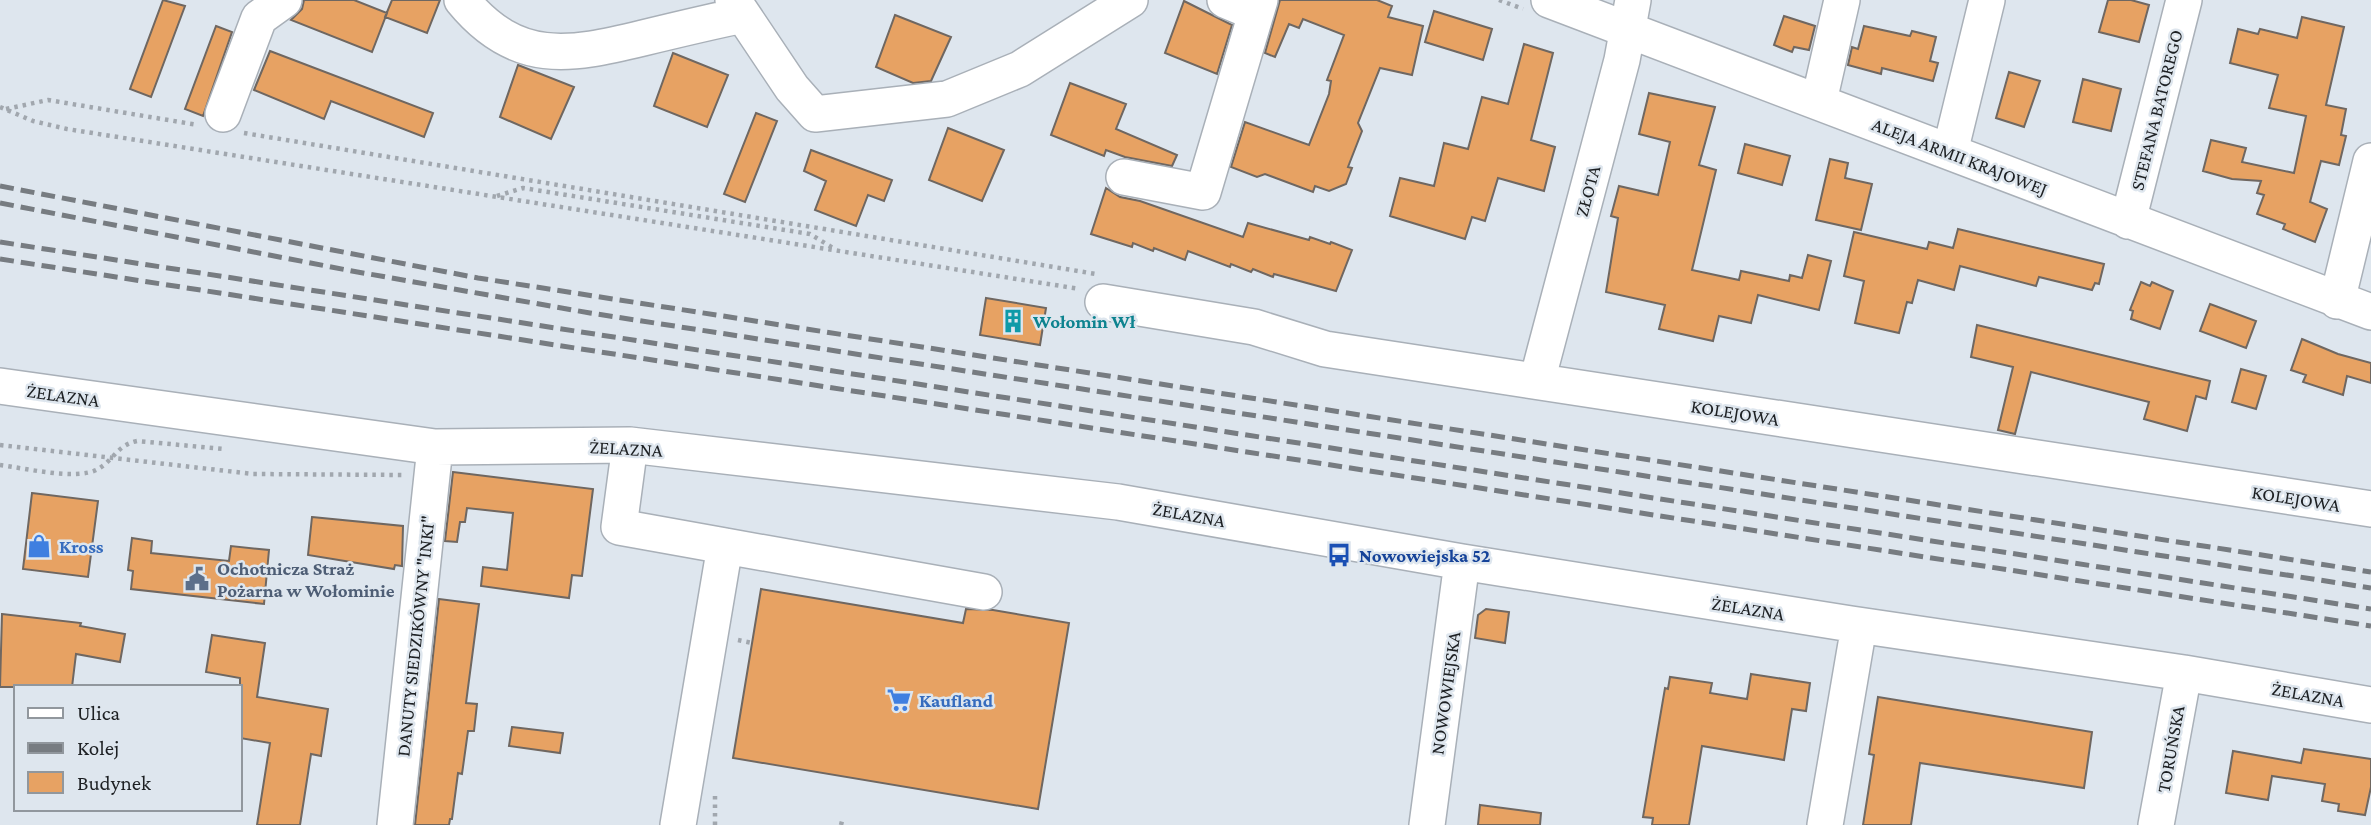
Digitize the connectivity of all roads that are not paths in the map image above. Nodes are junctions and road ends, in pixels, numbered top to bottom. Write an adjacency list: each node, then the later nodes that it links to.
1 (284, 0): 12 (street)
2 (462, 0): 9 (street)
3 (1130, 0): 9 (street)
4 (1549, 0): 10 (street, ALEJA ARMII KRAJOWEJ)
5 (1842, 0): 11 (street)
6 (1987, 0): 13 (street)
7 (2184, 0): 16 (street, STEFANA BATOREGO)
8 (1247, 4): 15 (street)
9 (738, 7)
10 (1630, 15): 11 (street, ALEJA ARMII KRAJOWEJ); 20 (street, ZŁOTA)
11 (1819, 101): 13 (street, ALEJA ARMII KRAJOWEJ)
12 (224, 124)
13 (1950, 152): 16 (street, ALEJA ARMII KRAJOWEJ)
14 (2371, 161): 18 (street)
15 (1124, 177)
16 (2129, 221): 18 (street, ALEJA ARMII KRAJOWEJ)
17 (1101, 288): 20 (street, KOLEJOWA)
18 (2337, 301): 19 (street, ALEJA ARMII KRAJOWEJ)
19 (2371, 312)
20 (1537, 381): 24 (street, KOLEJOWA)
21 (0, 386): 23 (street, ŻELAZNA)
22 (630, 445): 23 (street, ŻELAZNA); 25 (street); 26 (street, ŻELAZNA)
23 (434, 461): 31 (street, DANUTY SIEDZIKÓWNY "INKI")
24 (2371, 509)
25 (725, 546): 27 (street); 32 (street)
26 (1462, 562): 28 (street, ŻELAZNA); 33 (street, NOWOWIEJSKA)
27 (984, 592)
28 (1859, 626): 29 (street, ŻELAZNA); 34 (street)
29 (2184, 673): 30 (street, ŻELAZNA); 35 (street, TORUŃSKA)
30 (2371, 705)
31 (395, 825)
32 (678, 825)
33 (1427, 825)
34 (1825, 825)
35 (2156, 825)

